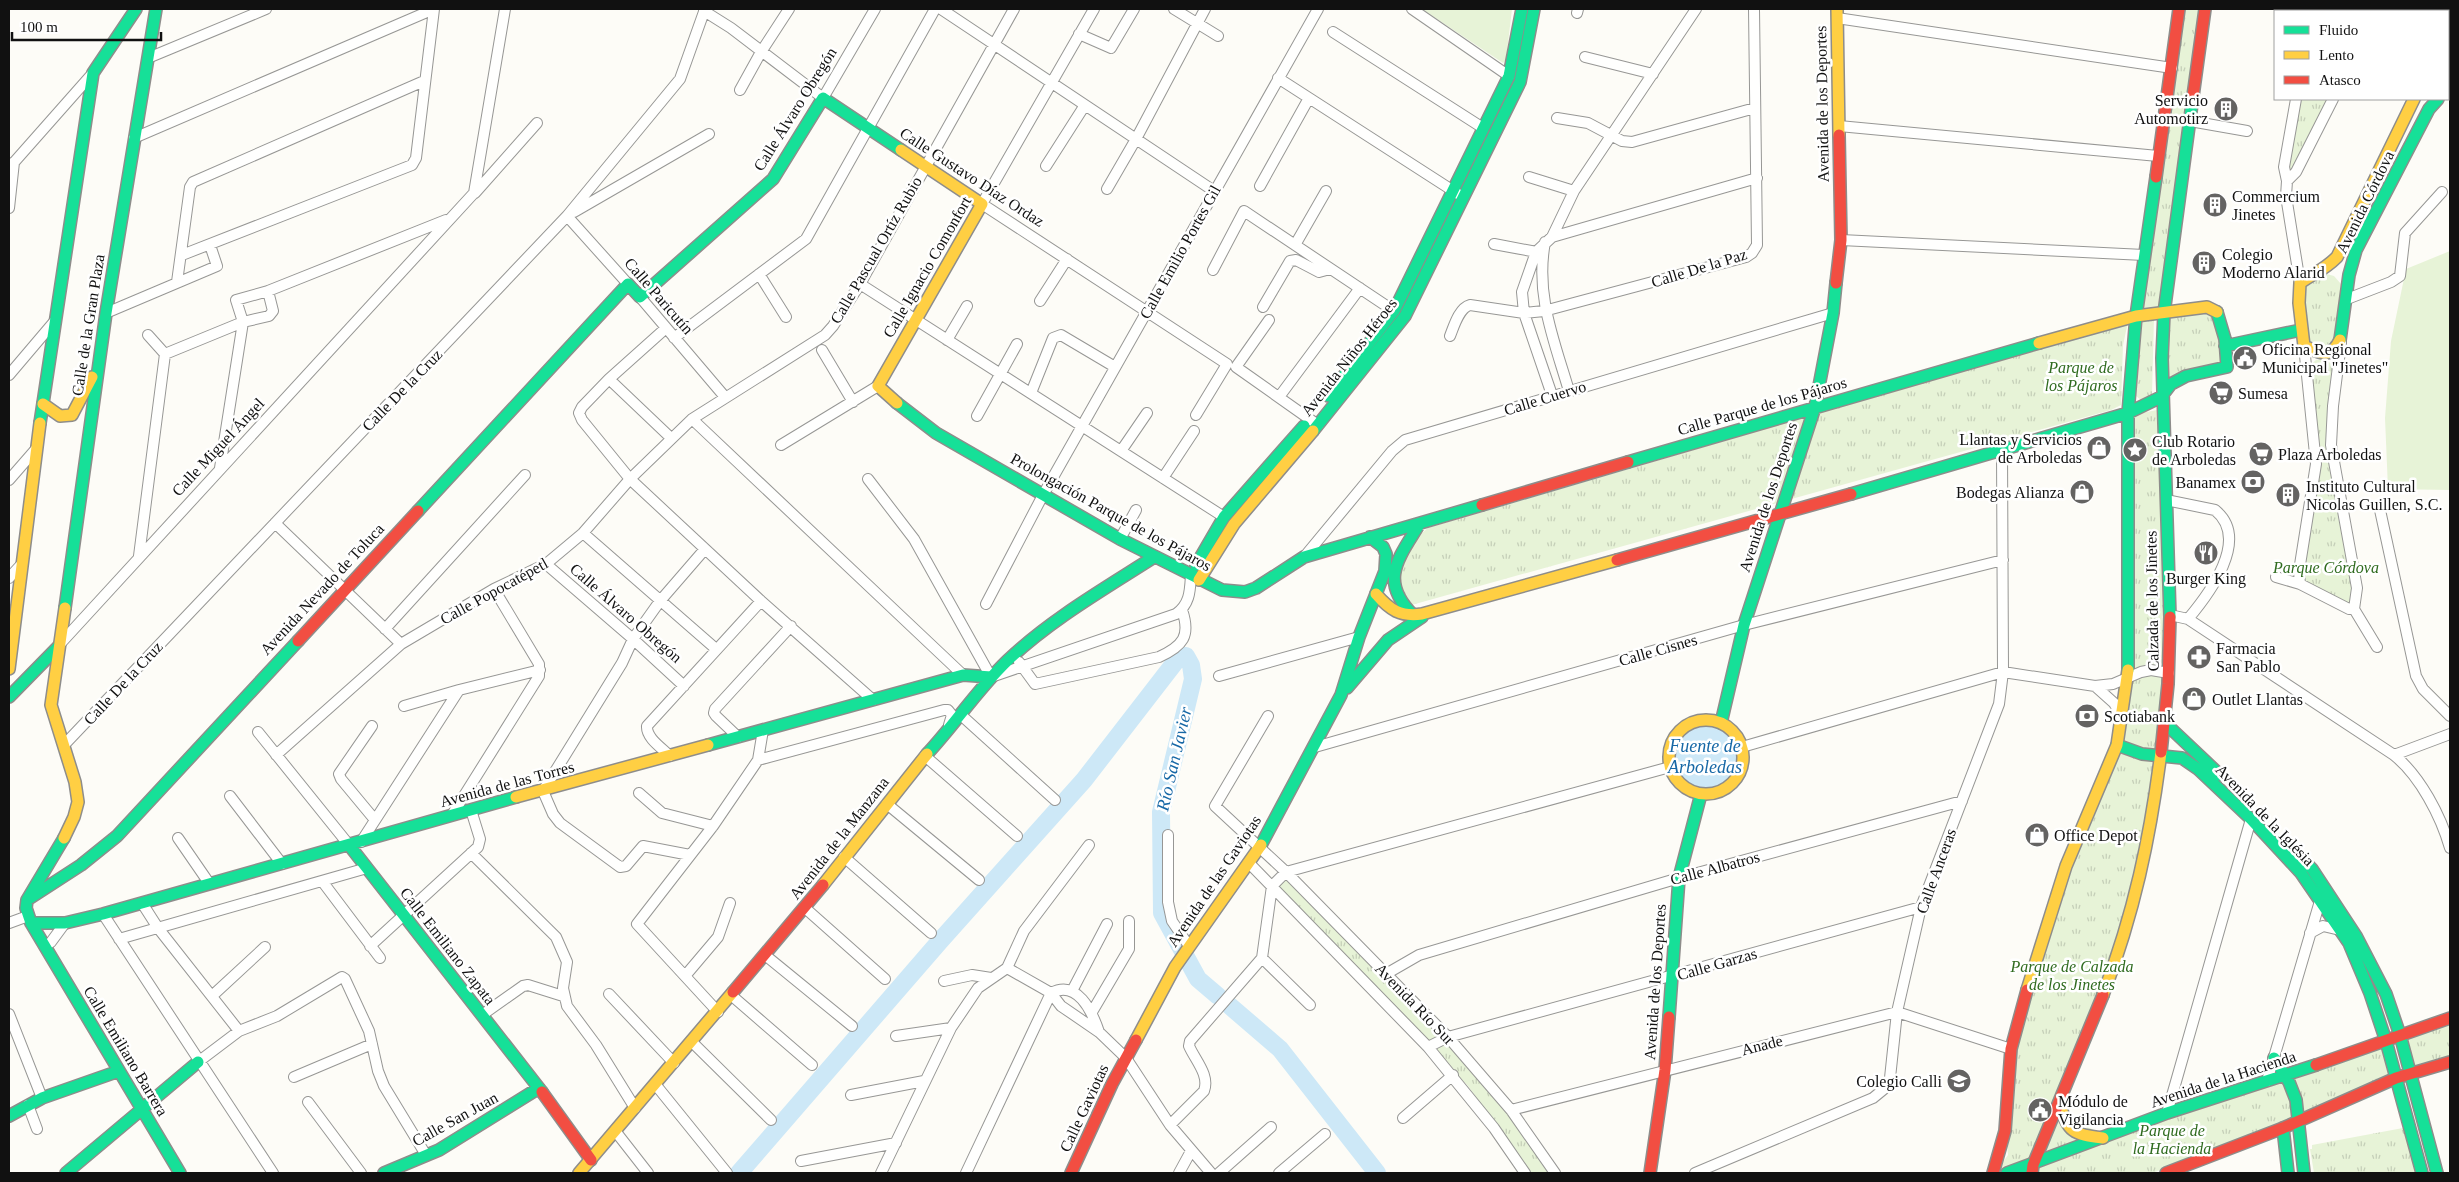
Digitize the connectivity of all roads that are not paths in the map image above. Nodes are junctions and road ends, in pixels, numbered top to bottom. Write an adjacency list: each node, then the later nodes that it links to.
1 (136, 9): 34 (street)
2 (156, 9): 32 (street, Calle de la Gran Plaza)
3 (266, 9): 32 (street)
4 (434, 9): 38 (street); 58 (street)
5 (505, 9): 73 (street)
6 (789, 9): 30 (street)
7 (875, 9): 41 (street, Calle Álvaro Obregón)
8 (935, 9): 54 (street)
9 (941, 9): 29 (street)
10 (1014, 9): 29 (street, Calle Pascual Ortíz Rubio)
11 (1094, 9): 27 (street, Calle Ignacio Comonfort)
12 (1134, 9): 27 (street)
13 (1174, 9): 25 (street)
14 (1205, 9): 25 (street)
15 (1318, 9): 37 (street, Calle Emilio Portes Gil)
16 (1412, 9): 36 (street)
17 (1522, 9): 36 (street, Avenida Niños Héroes)
18 (1534, 9): 74 (street, Avenida Niños Héroes)
19 (1696, 9): 35 (street)
20 (1754, 9): 48 (street, Calle De la Paz)
21 (2179, 9): 33 (street, Calzada de los Jinetes)
22 (2205, 9): 50 (street, Calzada de los Jinetes)
23 (704, 10): 30 (street, Calle Gustavo Díaz Ordaz); 77 (street, Calle De la Cruz)
24 (1837, 14): 33 (street); 52 (street, Avenida de los Deportes)
25 (1197, 24): 28 (street); 59 (street)
26 (1334, 32): 53 (street)
27 (1080, 34): 39 (street, Calle Ignacio Comonfort)
28 (1218, 36)
29 (994, 44): 39 (street); 62 (street, Calle Pascual Ortíz Rubio)
30 (761, 52): 40 (street); 41 (street, Calle Gustavo Díaz Ordaz)
31 (1585, 57): 35 (street)
32 (148, 58): 58 (street, Calle de la Gran Plaza)
33 (2172, 68): 60 (street, Calzada de los Jinetes)
34 (93, 73): 61 (street); 112 (street, Calle de la Gran Plaza)
35 (1653, 74): 57 (street)
36 (1509, 76): 53 (street, Avenida Niños Héroes)
37 (1278, 78): 42 (street); 69 (street, Calle Emilio Portes Gil)
38 (424, 81): 83 (street); 85 (street)
39 (1052, 83): 47 (street); 75 (street, Calle Ignacio Comonfort)
40 (740, 90)
41 (822, 98): 54 (street, Calle Gustavo Díaz Ordaz); 98 (street, Calle Álvaro Obregón)
42 (1309, 98): 67 (street); 74 (street)
43 (2296, 100): 66 (street)
44 (2332, 100): 66 (street)
45 (2414, 100): 90 (street, Avenida Córdova)
46 (2437, 100): 99 (street, Avenida Córdova)
47 (1085, 105): 59 (street); 63 (street)
48 (1755, 108): 57 (street); 65 (street, Calle De la Paz)
49 (1557, 118): 57 (street)
50 (2190, 121): 55 (street); 109 (street, Calzada de los Jinetes)
51 (538, 123): 73 (street, Calle Miguel Ángel)
52 (1839, 126): 60 (street); 80 (street, Avenida de los Deportes)
53 (1483, 128): 74 (street, Avenida Niños Héroes)
54 (867, 129): 62 (street, Calle Gustavo Díaz Ordaz); 91 (street)
55 (2247, 131)
56 (709, 134): 77 (street)
57 (1611, 134): 71 (street)
58 (134, 138): 106 (street, Calle de la Gran Plaza)
59 (1136, 139): 68 (street); 69 (street)
60 (2158, 156): 86 (street, Calzada de los Jinetes)
61 (11, 165): 76 (street)
62 (925, 165): 75 (street, Calle Gustavo Díaz Ordaz); 95 (street, Calle Pascual Ortíz Rubio)
63 (1046, 166)
64 (1529, 177): 71 (street)
65 (1757, 178): 79 (street); 105 (street, Calle De la Paz)
66 (2287, 181): 93 (street)
67 (1260, 186)
68 (1107, 189)
69 (1214, 191): 103 (street, Calle Emilio Portes Gil)
70 (1326, 191): 81 (street)
71 (1574, 191): 79 (street)
72 (2442, 192): 99 (street)
73 (474, 193): 78 (street, Calle Miguel Ángel)
74 (1459, 195): 104 (street, Avenida Niños Héroes); 151 (street, Avenida Niños Héroes)
75 (982, 204): 87 (street, Calle Gustavo Díaz Ordaz); 113 (street, Calle Ignacio Comonfort)
76 (9, 208)
77 (567, 216): 94 (street, Calle Paricutín); 171 (street, Calle De la Cruz)
78 (450, 219): 97 (street); 159 (street, Calle Miguel Ángel)
79 (1548, 239): 84 (street)
80 (1841, 240): 86 (street); 108 (street, Avenida de los Deportes)
81 (1295, 244): 88 (street); 89 (street)
82 (1494, 244): 84 (street)
83 (210, 245): 85 (street); 92 (street)
84 (1539, 252): 105 (street); 107 (street)
85 (182, 255): 92 (street)
86 (2144, 255): 110 (street, Calzada de los Jinetes)
87 (1068, 259): 100 (street); 103 (street, Calle Gustavo Díaz Ordaz)
88 (1330, 268): 96 (street); 102 (street)
89 (1213, 270)
90 (2323, 271): 93 (street, Avenida Córdova); 99 (street)
91 (759, 274): 111 (street); 121 (street)
92 (177, 282): 106 (street)
93 (2300, 282): 117 (street)
94 (628, 284): 98 (street, Calle Paricutín); 187 (street, Avenida Nevado de Toluca)
95 (860, 284): 113 (street); 141 (street, Calle Pascual Ortíz Rubio)
96 (1360, 288): 104 (street); 142 (street)
97 (268, 291): 115 (street); 115 (street)
98 (640, 297): 116 (street, Calle Paricutín)
99 (2346, 299): 120 (street, Avenida Córdova)
100 (1040, 301)
101 (967, 306): 122 (street)
102 (1262, 307)
103 (1148, 310): 129 (street, Calle Gustavo Díaz Ordaz); 132 (street, Calle Emilio Portes Gil)
104 (1394, 311): 151 (street, Avenida Niños Héroes)
105 (1544, 311): 107 (street, Calle De la Paz); 137 (street)
106 (106, 313): 128 (street, Calle de la Gran Plaza)
107 (1524, 313): 119 (street, Calle De la Paz); 139 (street)
108 (1833, 313): 137 (street, Calle Cuervo); 145 (street, Avenida de los Deportes)
109 (2164, 313): 110 (street, Calle Parque de los Pájaros); 124 (street, Calle Parque de los Pájaros); 140 (street, Calzada de los Jinetes)
110 (2136, 316): 145 (street, Calle Parque de los Pájaros); 147 (street, Calzada de los Jinetes)
111 (786, 317)
112 (56, 319): 134 (street); 144 (street, Calle de la Gran Plaza)
113 (916, 320): 122 (street); 136 (street, Calle Ignacio Comonfort)
114 (1269, 320): 129 (street)
115 (243, 322): 127 (street); 159 (street)
116 (666, 328): 121 (street, Calle Paricutín); 135 (street)
117 (2301, 330): 124 (street); 125 (street)
118 (148, 335): 127 (street)
119 (1450, 336)
120 (2342, 336): 125 (street); 131 (street, Avenida Córdova)
121 (674, 338): 141 (street, Calle Paricutín)
122 (947, 340): 133 (street)
123 (1017, 344): 133 (street)
124 (2226, 346): 140 (street)
125 (2304, 346): 130 (street)
126 (822, 350): 143 (street)
127 (164, 354): 177 (street)
128 (98, 364): 144 (street); 205 (street, Calle de la Gran Plaza)
129 (1232, 365): 142 (street, Calle Gustavo Díaz Ordaz); 148 (street)
130 (2308, 366): 131 (street); 186 (street)
131 (2338, 366): 193 (street, Avenida Córdova)
132 (1115, 367): 138 (street); 152 (street, Calle Emilio Portes Gil)
133 (1001, 374): 138 (street); 149 (street)
134 (9, 375)
135 (609, 379): 154 (street); 162 (street)
136 (878, 386): 143 (street); 165 (street, Prolongación Parque de los Pájaros)
137 (1569, 391): 139 (street, Calle Cuervo)
138 (1031, 393): 152 (street)
139 (1552, 395): 179 (street, Calle Cuervo)
140 (2161, 397): 147 (street); 166 (street, Calzada de los Jinetes)
141 (725, 398): 150 (street, Calle Popocatépetl)
142 (1278, 398): 151 (street, Calle Gustavo Díaz Ordaz)
143 (853, 402): 155 (street)
144 (43, 404): 156 (street, Calle de la Gran Plaza)
145 (1814, 407): 169 (street, Avenida de los Deportes); 172 (street, Calle Parque de los Pájaros)
146 (1147, 413): 158 (street)
147 (2128, 413): 157 (street); 217 (street, Calzada de los Jinetes)
148 (1196, 415)
149 (977, 416)
150 (692, 419): 154 (street, Calle Popocatépetl); 214 (street)
151 (1314, 422): 170 (street, Avenida Niños Héroes); 185 (street, Avenida Niños Héroes)
152 (1082, 426): 158 (street); 165 (street, Calle Emilio Portes Gil)
153 (1194, 431): 161 (street)
154 (671, 438): 162 (street, Calle Popocatépetl)
155 (781, 445)
156 (36, 448): 164 (street); 182 (street, Calle de la Gran Plaza)
157 (2002, 449): 169 (street); 180 (street, Calle Anceras)
158 (1121, 451): 161 (street)
159 (219, 469): 177 (street, Calle Miguel Ángel)
160 (525, 475): 201 (street)
161 (1163, 478): 170 (street)
162 (630, 479): 173 (street, Calle Popocatépetl); 176 (street)
163 (868, 479): 216 (street)
164 (9, 480)
165 (1043, 495): 175 (street, Prolongación Parque de los Pájaros); 192 (street, Calle Emilio Portes Gil)
166 (2166, 500): 197 (street, Calzada de los Jinetes); 198 (street)
167 (1136, 510): 175 (street)
168 (2380, 510): 227 (street)
169 (1780, 515): 195 (street); 199 (street, Avenida de los Deportes)
170 (1224, 517): 185 (street, Avenida Niños Héroes)
171 (274, 523): 187 (street); 237 (street, Calle De la Cruz)
172 (1420, 523): 174 (street, Calle Parque de los Pájaros); 196 (street)
173 (583, 533): 181 (street, Calle Popocatépetl); 190 (street)
174 (1370, 537): 179 (street, Prolongación Parque de los Pájaros); 189 (street, Avenida de las Gaviotas)
175 (1120, 539): 178 (street, Prolongación Parque de los Pájaros)
176 (705, 549): 190 (street); 191 (street)
177 (140, 556): 205 (street, Calle Miguel Ángel)
178 (1154, 557): 185 (street, Prolongación Parque de los Pájaros); 208 (street, Avenida de la Manzana)
179 (1304, 557): 185 (street, Prolongación Parque de los Pájaros)
180 (2003, 560): 199 (street, Calle Cisnes); 212 (street, Calle Anceras)
181 (546, 564): 188 (street, Calle Popocatépetl); 203 (street, Calle Álvaro Obregón)
182 (20, 566): 184 (street); 210 (street, Calle de la Gran Plaza)
183 (2276, 577): 186 (street)
184 (9, 578)
185 (1195, 578): 194 (street, Avenida Niños Héroes)
186 (2300, 584): 193 (street)
187 (344, 589): 201 (street); 285 (street, Avenida Nevado de Toluca)
188 (494, 589): 204 (street, Calle Popocatépetl); 211 (street)
189 (1376, 594): 196 (street); 202 (street, Avenida de las Gaviotas)
190 (660, 601): 203 (street); 207 (street)
191 (761, 601): 200 (street); 207 (street)
192 (986, 604)
193 (2354, 609): 206 (street)
194 (1182, 610): 209 (street); 209 (street)
195 (1432, 612): 196 (street); 221 (street, Avenida de las Gaviotas)
196 (1413, 615)
197 (2170, 615): 198 (street); 213 (street, Calzada de los Jinetes)
198 (2188, 619): 242 (street)
199 (1744, 625): 229 (street, Avenida de los Deportes); 239 (street, Calle Cisnes)
200 (791, 626): 223 (street); 236 (street)
201 (385, 629): 204 (street)
202 (1358, 637): 215 (street); 221 (street, Avenida de las Gaviotas)
203 (634, 638): 218 (street, Calle Álvaro Obregón); 248 (street)
204 (401, 644): 241 (street, Calle Popocatépetl)
205 (58, 647): 222 (street, Calle Miguel Ángel); 237 (street, Calle de la Gran Plaza)
206 (2377, 647)
207 (716, 649): 218 (street)
208 (1015, 656): 209 (street); 216 (street, Avenida de la Manzana)
209 (1022, 666): 216 (street)
210 (9, 669)
211 (540, 670): 220 (street); 256 (street)
212 (2003, 672): 219 (street); 240 (street); 253 (street, Calle Anceras)
213 (2169, 674): 217 (street); 230 (street, Calzada de los Jinetes)
214 (963, 675): 216 (street, Avenida de las Torres); 223 (street, Avenida de las Torres)
215 (1219, 676)
216 (991, 677): 225 (street, Avenida de la Manzana)
217 (2128, 677): 219 (street); 228 (street, Calzada de los Jinetes)
218 (684, 686): 243 (street)
219 (2095, 686): 228 (street)
220 (459, 690): 224 (street); 258 (street)
221 (1341, 695): 239 (street, Avenida de las Gaviotas)
222 (9, 697)
223 (873, 700): 232 (street, Avenida de las Torres)
224 (404, 706)
225 (960, 715): 235 (street, Avenida de la Manzana); 252 (street)
226 (1268, 716): 266 (street, Avenida Río Sur)
227 (2450, 716)
228 (2122, 718): 238 (street, Calzada de los Jinetes)
229 (1721, 723): 240 (street); 247 (street)
230 (2165, 723): 245 (street, Calzada de los Jinetes); 328 (street, Avenida de la Iglésia)
231 (372, 726): 258 (street)
232 (763, 730): 236 (street, Avenida de las Torres); 246 (street)
233 (258, 732): 241 (street, Calle Emiliano Zapata)
234 (2450, 734): 242 (street)
235 (945, 735): 244 (street, Avenida de la Manzana); 246 (street)
236 (738, 737): 243 (street, Avenida de las Torres)
237 (64, 745): 285 (street, Calle de la Gran Plaza)
238 (2117, 746): 245 (street, Avenida de la Iglésia); 335 (street, Calzada de los Jinetes)
239 (1315, 747): 266 (street, Avenida de las Gaviotas)
240 (1742, 747): 250 (street)
241 (276, 754): 264 (street, Calle Emiliano Zapata)
242 (2394, 755): 267 (street)
243 (670, 756): 248 (street, Avenida de las Torres)
244 (926, 756): 254 (street, Avenida de la Manzana); 261 (street)
245 (2160, 757): 257 (street, Avenida de la Iglésia); 356 (street, Calzada de los Jinetes)
246 (758, 760): 259 (street)
247 (1670, 767): 250 (street); 274 (street)
248 (543, 791): 255 (street, Avenida de las Torres); 269 (street)
249 (639, 793): 259 (street)
250 (1701, 794): 275 (street, Avenida de los Deportes)
251 (230, 796): 272 (street)
252 (1055, 800)
253 (1962, 801): 275 (street, Calle Albatros); 283 (street, Calle Anceras)
254 (887, 804): 270 (street, Avenida de la Manzana); 276 (street)
255 (471, 810): 256 (street, Avenida de las Torres); 268 (street)
256 (452, 815): 263 (street, Avenida de las Torres)
257 (2251, 819): 280 (street, Avenida de la Iglésia); 361 (street)
258 (375, 820): 263 (street)
259 (713, 826): 269 (street)
260 (1168, 835): 300 (street)
261 (1017, 836)
262 (178, 838): 278 (street)
263 (361, 842): 264 (street, Avenida de las Torres)
264 (349, 845): 272 (street, Avenida de las Torres); 273 (street, Calle Emiliano Zapata)
265 (1089, 845): 304 (street)
266 (1260, 847): 271 (street, Avenida de las Gaviotas); 274 (street, Avenida Río Sur)
267 (2450, 848)
268 (471, 854): 287 (street); 316 (street)
269 (690, 855): 306 (street)
270 (844, 857): 284 (street, Avenida de la Manzana); 294 (street)
271 (1249, 863): 279 (street, Avenida Río Sur); 300 (street, Avenida de las Gaviotas)
272 (282, 864): 278 (street, Avenida de las Torres)
273 (367, 868): 277 (street); 287 (street, Calle Emiliano Zapata)
274 (1286, 872): 279 (street); 305 (street, Avenida Río Sur)
275 (1679, 878): 305 (street, Calle Albatros); 307 (street, Avenida de los Deportes)
276 (979, 880)
277 (322, 881): 292 (street); 298 (street)
278 (209, 883): 281 (street, Avenida de las Torres)
279 (1272, 886): 303 (street); 334 (street, Avenida Río Sur)
280 (2320, 901): 293 (street, Avenida de la Iglésia); 295 (street)
281 (142, 903): 286 (street, Avenida de las Torres); 292 (street)
282 (730, 903): 306 (street)
283 (1921, 907): 307 (street, Calle Garzas); 320 (street, Calle Anceras)
284 (805, 908): 301 (street, Avenida de la Manzana); 309 (street)
285 (28, 912): 289 (street, Avenida de las Torres); 290 (street, Avenida de las Torres); 297 (street)
286 (103, 914): 289 (street, Avenida de las Torres); 296 (street)
287 (403, 915): 298 (street); 322 (street, Calle Emiliano Zapata)
288 (1129, 921): 319 (street)
289 (65, 923): 297 (street)
290 (10, 924)
291 (1107, 924): 311 (street)
292 (158, 928): 296 (street); 315 (street)
293 (2340, 930): 295 (street); 331 (street, Avenida de la Iglésia)
294 (931, 933)
295 (2310, 933): 337 (street)
296 (119, 939): 338 (street)
297 (45, 946): 343 (street, Calle Emiliano Barrera)
298 (370, 946): 302 (street)
299 (265, 947): 315 (street)
300 (1188, 948): 336 (street, Avenida de las Gaviotas)
301 (765, 955): 314 (street, Avenida de la Manzana); 324 (street)
302 (380, 958)
303 (1262, 958): 317 (street); 366 (street)
304 (1007, 968): 308 (street); 312 (street)
305 (1386, 974): 330 (street, Avenida Río Sur)
306 (685, 976): 318 (street)
307 (1671, 977): 330 (street, Calle Garzas); 342 (street, Avenida de los Deportes)
308 (991, 978): 310 (street); 325 (street)
309 (885, 979)
310 (944, 981)
311 (1072, 991): 312 (street); 319 (street)
312 (1051, 993): 327 (street); 388 (street)
313 (609, 994): 340 (street)
314 (731, 995): 318 (street, Avenida de la Manzana); 341 (street)
315 (212, 996): 326 (street)
316 (564, 996): 322 (street); 359 (street)
317 (1310, 1005)
318 (718, 1012): 332 (street, Avenida de la Manzana)
319 (1092, 1012): 327 (street)
320 (1897, 1012): 335 (street); 342 (street, Anade); 397 (street, Calle Anceras)
321 (9, 1014): 354 (street)
322 (482, 1015): 352 (street, Calle Emiliano Zapata)
323 (2450, 1018): 328 (street, Avenida de la Hacienda)
324 (852, 1026)
325 (951, 1028): 329 (street); 349 (street)
326 (239, 1031): 333 (street); 338 (street)
327 (1099, 1032): 336 (street)
328 (2400, 1034): 331 (street, Avenida de la Hacienda); 344 (street, Avenida de la Iglésia)
329 (896, 1036)
330 (1448, 1037): 334 (street, Calle Garzas); 360 (street, Avenida Río Sur)
331 (2386, 1041): 346 (street, Avenida de la Hacienda); 348 (street, Avenida de la Iglésia)
332 (692, 1042): 340 (street, Avenida de la Manzana); 364 (street)
333 (372, 1044): 347 (street); 375 (street)
334 (1428, 1046): 345 (street, Avenida Río Sur)
335 (2011, 1049): 398 (street, Calzada de los Jinetes)
336 (1126, 1058): 366 (street); 389 (street, Calle Gaviotas)
337 (2274, 1058): 346 (street); 350 (street)
338 (198, 1062): 358 (street); 381 (street)
339 (2450, 1062): 344 (street)
340 (674, 1063): 351 (street, Avenida de la Manzana)
341 (812, 1065)
342 (1665, 1070): 360 (street, Anade); 396 (street, Avenida de los Deportes)
343 (119, 1071): 354 (street); 358 (street, Calle Emiliano Barrera)
344 (2410, 1073): 348 (street); 404 (street, Avenida de la Iglésia)
345 (1453, 1075): 363 (street); 394 (street, Avenida Río Sur)
346 (2285, 1076): 350 (street, Avenida de la Hacienda); 365 (street)
347 (294, 1077)
348 (2396, 1078): 365 (street); 403 (street, Avenida de la Iglésia)
349 (924, 1081): 353 (street); 373 (street)
350 (2267, 1081): 361 (street, Avenida de la Hacienda)
351 (655, 1084): 359 (street, Avenida de la Manzana); 386 (street)
352 (539, 1088): 375 (street, Calle San Juan); 376 (street, Calle Emiliano Zapata)
353 (850, 1095)
354 (42, 1098): 357 (street)
355 (308, 1102): 382 (street)
356 (2059, 1103): 372 (street); 378 (street, Calzada de los Jinetes)
357 (28, 1105): 362 (street); 369 (street)
358 (142, 1108): 379 (street); 380 (street, Calle Emiliano Barrera)
359 (635, 1108): 370 (street, Avenida de la Manzana)
360 (1511, 1110): 395 (street, Avenida Río Sur)
361 (2167, 1113): 372 (street, Avenida de la Hacienda)
362 (9, 1116)
363 (1403, 1118)
364 (771, 1120)
365 (2298, 1122): 368 (street); 402 (street)
366 (1170, 1125): 374 (street)
367 (1272, 1127): 392 (street)
368 (2283, 1128): 400 (street); 401 (street)
369 (37, 1129)
370 (616, 1132): 376 (street, Avenida de la Manzana); 385 (street)
371 (1325, 1134): 393 (street)
372 (2103, 1138): 378 (street, Avenida de la Hacienda)
373 (896, 1144): 377 (street); 387 (street)
374 (1191, 1151): 390 (street); 391 (street)
375 (426, 1155): 383 (street, Calle San Juan)
376 (591, 1160): 384 (street, Avenida de la Manzana)
377 (801, 1161)
378 (2032, 1169): 399 (street, Avenida de la Hacienda)
379 (66, 1173)
380 (180, 1173)
381 (273, 1173)
382 (361, 1173)
383 (384, 1173)
384 (579, 1173)
385 (648, 1173)
386 (727, 1173)
387 (882, 1173)
388 (966, 1173)
389 (1071, 1173)
390 (1178, 1173)
391 (1211, 1173)
392 (1219, 1173)
393 (1280, 1173)
394 (1525, 1173)
395 (1555, 1173)
396 (1650, 1173)
397 (1695, 1173)
398 (1993, 1173)
399 (2008, 1173)
400 (2168, 1173)
401 (2288, 1173)
402 (2304, 1173)
403 (2422, 1173)
404 (2437, 1173)

